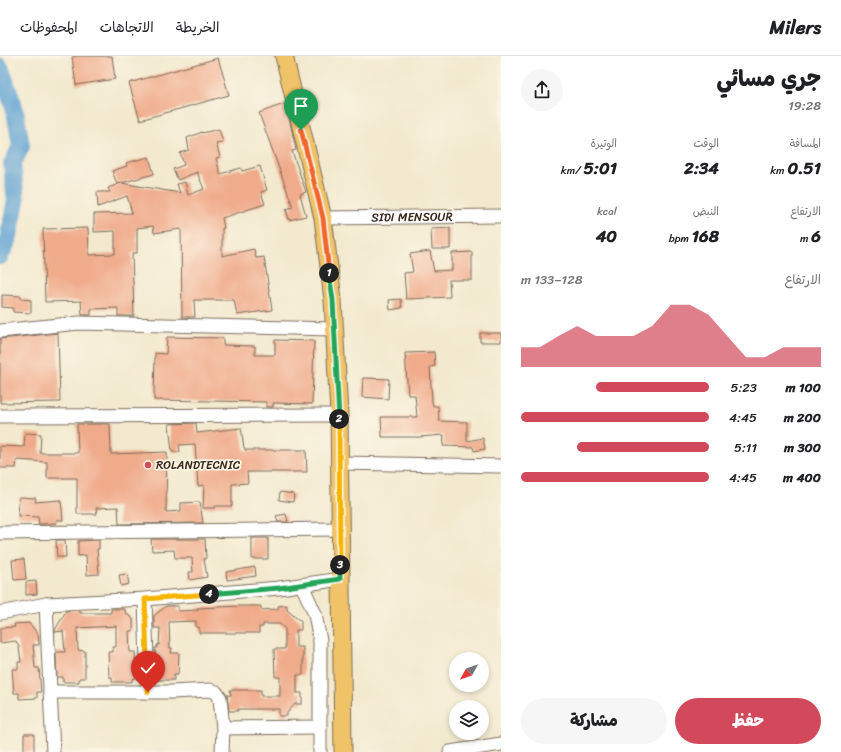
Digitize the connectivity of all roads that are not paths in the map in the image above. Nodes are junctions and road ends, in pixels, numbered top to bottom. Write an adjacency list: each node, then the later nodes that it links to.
1 (284, 56): 3 (main road)
2 (501, 216): 3 (street, SIDI MENSOUR)
3 (323, 218): 4 (main road)
4 (334, 329): 5 (street); 7 (main road)
5 (0, 331)
6 (0, 416): 7 (street)
7 (339, 416): 8 (main road)
8 (339, 463): 9 (street); 10 (main road)
9 (501, 466)
10 (340, 529): 11 (street); 12 (main road)
11 (0, 533)
12 (340, 579): 13 (street); 25 (main road)
13 (302, 585): 14 (street); 19 (street)
14 (145, 599): 15 (street); 18 (street)
15 (46, 604): 16 (street); 17 (street)
16 (0, 613)
17 (50, 692): 18 (street); 22 (street)
18 (148, 692): 20 (street)
19 (320, 727): 20 (street); 24 (street)
20 (223, 728): 23 (street)
21 (501, 744): 26 (street)
22 (53, 752)
23 (222, 752)
24 (320, 752)
25 (343, 752)
26 (450, 752)

